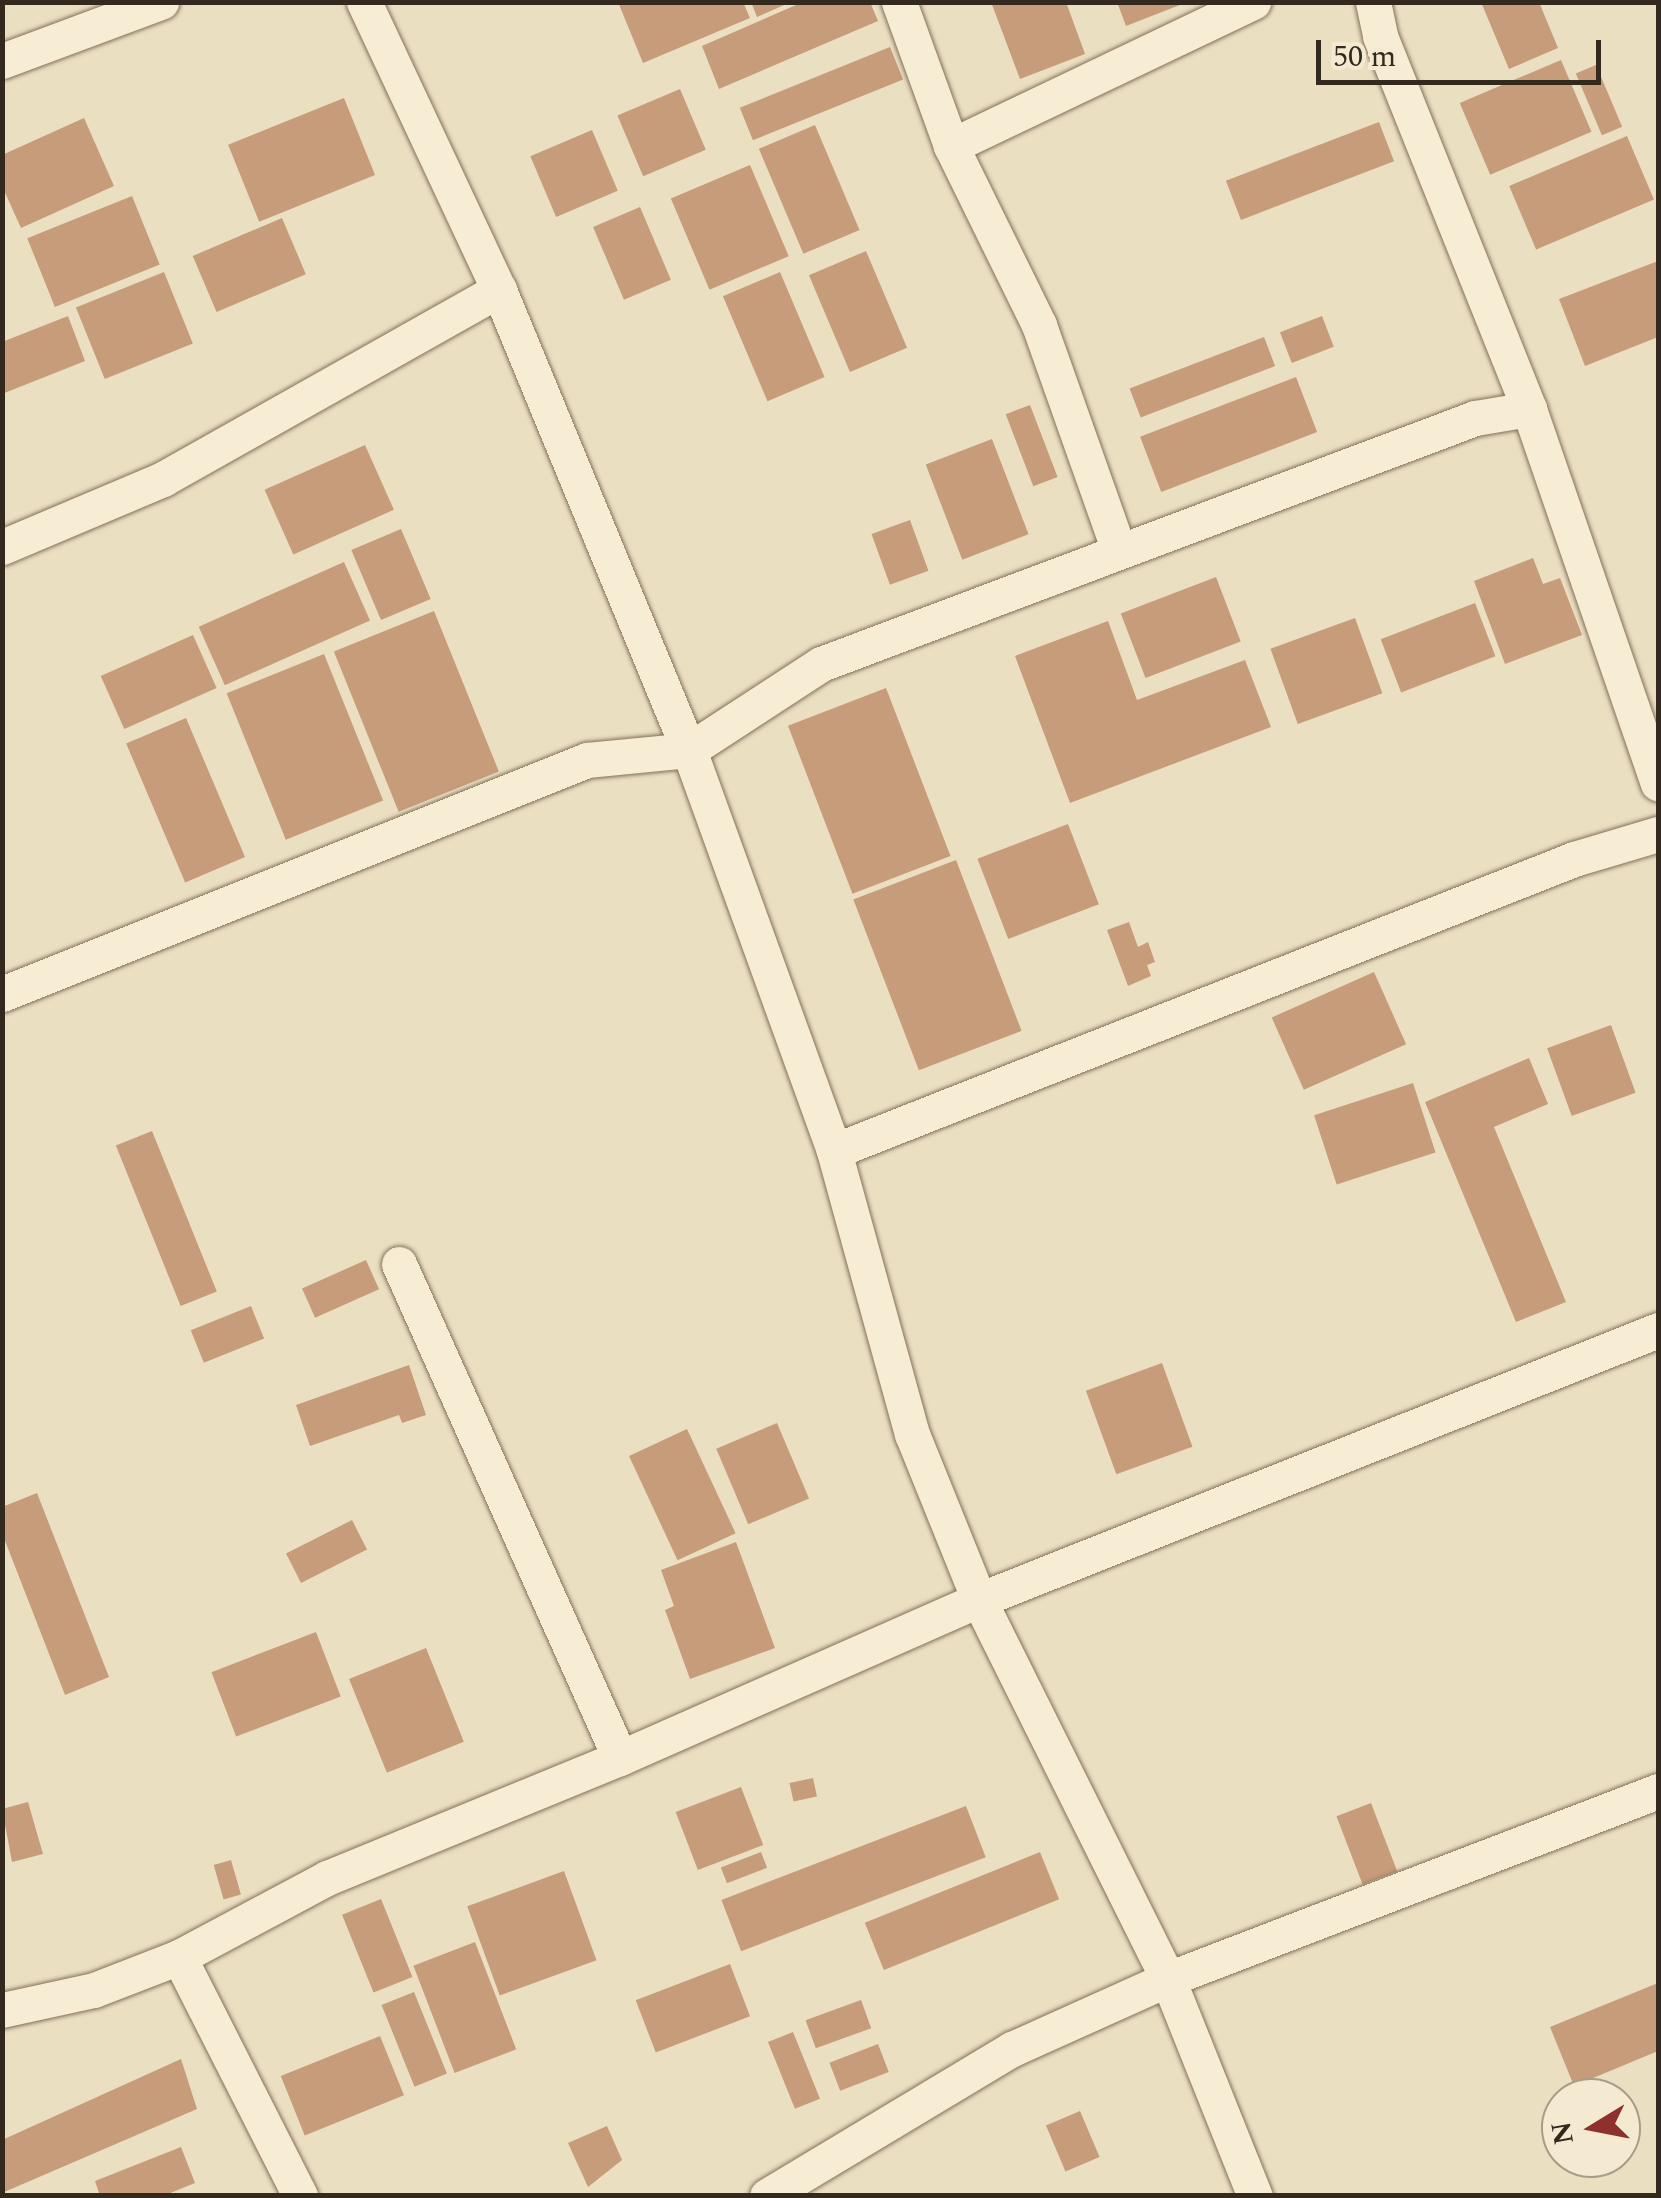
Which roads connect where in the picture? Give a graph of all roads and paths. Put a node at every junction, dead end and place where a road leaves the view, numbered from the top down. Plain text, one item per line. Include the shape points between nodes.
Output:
1 (161, 2) edge
2 (364, 2) edge
3 (899, 2) edge
4 (1253, 2) edge
5 (1374, 2) edge
6 (2, 60) edge
7 (951, 146) junction
8 (499, 290) junction
9 (1529, 409) junction
10 (2, 547) edge
11 (1118, 551) junction
12 (689, 750) junction
13 (1658, 783) edge
14 (1658, 834) edge
15 (2, 994) edge
16 (834, 1152) junction
17 (399, 1264) dead end
18 (1658, 1330) edge
19 (980, 1600) junction
20 (620, 1758) junction
21 (1658, 1790) edge
22 (178, 1957) junction
23 (1168, 1979) junction
24 (2, 2010) edge
25 (300, 2196) edge
26 (768, 2196) edge
27 (1255, 2196) edge

1 - 6 street
2 - 8 street
3 - 7 street
4 - 7 street
5 - 9 street via 1380,36
7 - 11 street via 1039,325
8 - 10 street via 163,478
8 - 12 street
9 - 11 street via 1475,418
9 - 13 street
11 - 12 street via 821,664
12 - 15 street via 587,760
12 - 16 street
14 - 16 street via 1574,859
16 - 19 street via 912,1434
17 - 20 street
18 - 19 street
19 - 20 street
19 - 23 street
20 - 22 street via 327,1878
21 - 23 street
22 - 24 street via 94,1990
22 - 25 street
23 - 26 street via 1012,2048
23 - 27 street

